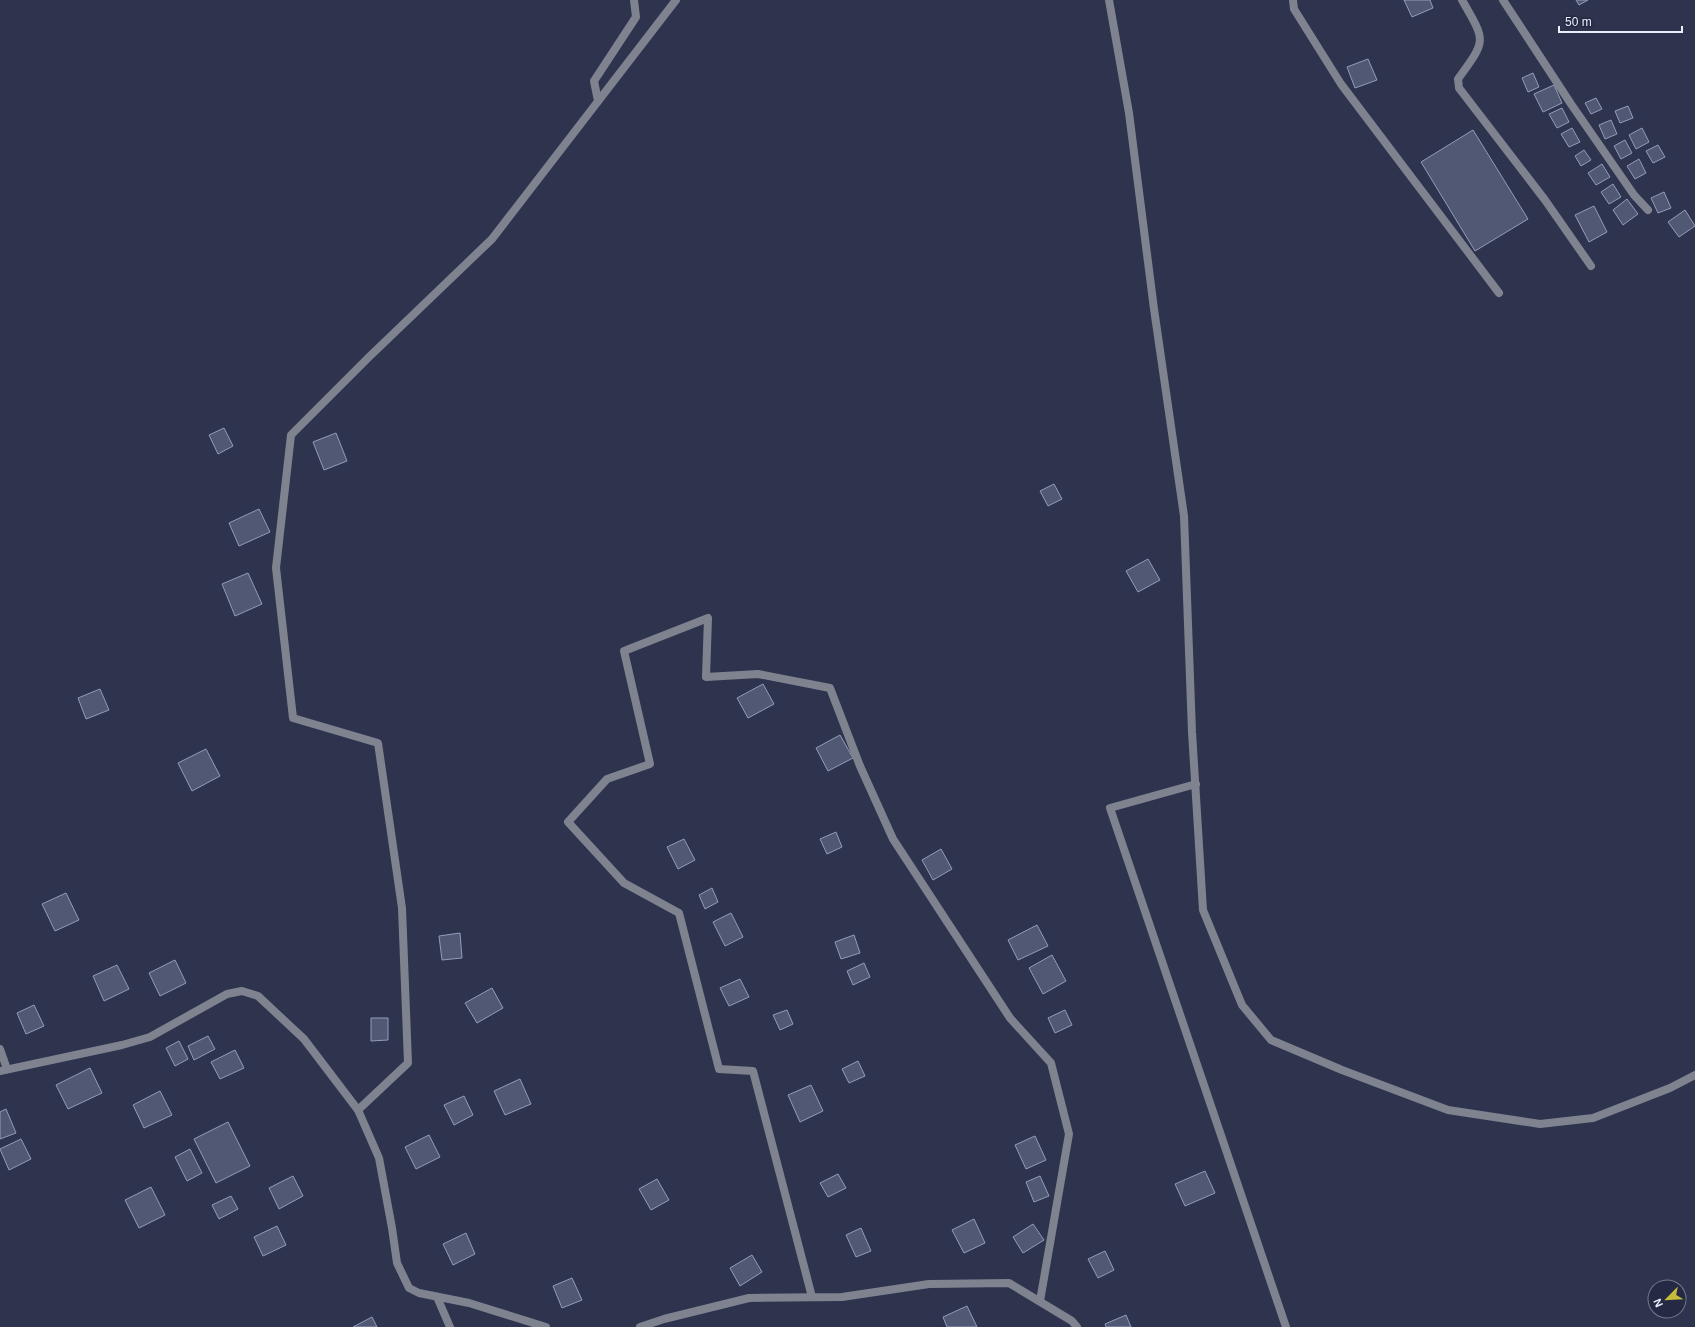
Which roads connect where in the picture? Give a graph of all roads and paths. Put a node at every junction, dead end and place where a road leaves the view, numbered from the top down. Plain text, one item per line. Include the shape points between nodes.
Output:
1 (634, 0) edge
2 (676, 0) edge
3 (1109, 0) edge
4 (1293, 0) edge
5 (1462, 0) edge
6 (1503, 0) edge
7 (598, 101) junction
8 (1648, 210) dead end
9 (1591, 266) dead end
10 (1499, 293) dead end
11 (1196, 784) junction
12 (0, 1048) edge
13 (4, 1070) edge
14 (1695, 1075) edge
15 (358, 1110) junction
16 (437, 1297) junction
17 (812, 1297) junction
18 (1040, 1301) junction
19 (450, 1327) edge
20 (546, 1327) edge
21 (640, 1327) edge
22 (1077, 1327) edge
23 (1286, 1327) edge

1 - 7 street via 636,17 594,81
2 - 7 street
3 - 11 street via 1129,113 1184,516
4 - 10 street via 1294,9 1341,84
5 - 9 street via 1480,34 1481,43 1476,55 1458,79 1459,88 1545,200
6 - 8 street via 1571,104 1634,195
7 - 15 street via 492,239 292,435 276,568 292,718 378,743 402,908 408,1063
11 - 14 street via 1203,910 1242,1004 1271,1040 1448,1110 1540,1124 1593,1118 1670,1088
11 - 23 street via 1110,808
12 - 13 street
13 - 15 street via 150,1037 227,994 242,991 258,996 304,1039
15 - 16 street via 379,1158 397,1263 408,1288
16 - 19 street
16 - 20 street via 469,1303
17 - 18 street via 842,1297 929,1284 1009,1283
17 - 18 street via 753,1071 719,1069 679,913 624,883 568,822 607,779 650,764 624,651 708,618 706,677 758,674 830,688 860,766 893,839 1010,1018 1050,1063 1069,1134
17 - 21 street via 749,1298
18 - 22 street via 1072,1321

